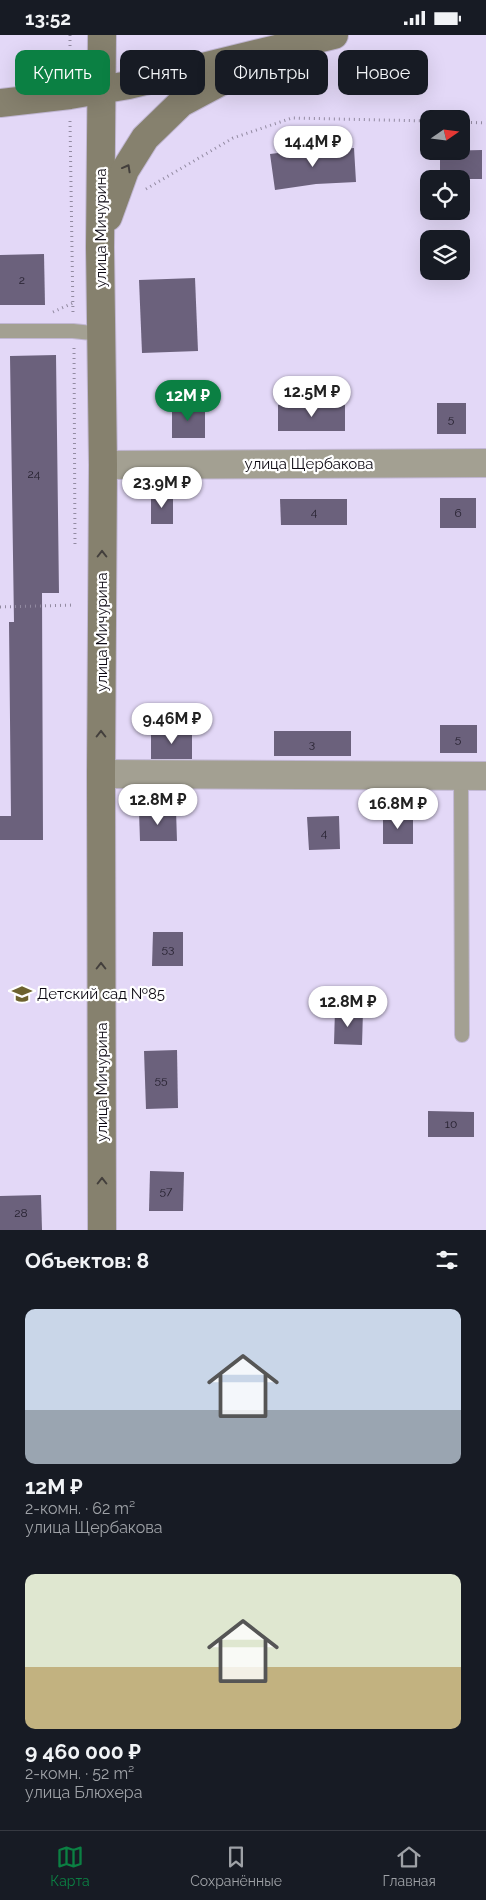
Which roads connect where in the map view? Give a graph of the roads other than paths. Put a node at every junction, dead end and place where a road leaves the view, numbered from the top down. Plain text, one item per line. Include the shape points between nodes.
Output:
1 (102, 35) edge
2 (334, 35) edge
3 (291, 44) junction
4 (102, 50) edge
5 (110, 88) edge
6 (67, 95) edge
7 (102, 95) edge
8 (0, 103) edge
9 (100, 247) junction
10 (0, 331) edge
11 (101, 333) junction
12 (486, 463) edge
13 (103, 465) junction
14 (100, 774) junction
15 (473, 776) edge
16 (462, 1035) dead end
17 (102, 1230) edge

1 - 4 street, улица Мичурина
2 - 3 street
3 - 5 street
9 -> 3 street via 125,170 145,138 181,103
6 - 8 street
7 - 9 street, улица Мичурина
9 - 11 street, улица Мичурина
10 - 11 lane
11 - 13 street, улица Мичурина
12 - 13 street, улица Щербакова
14 -> 13 street, улица Мичурина
14 - 15 street
17 -> 14 street, улица Мичурина
15 - 16 lane

